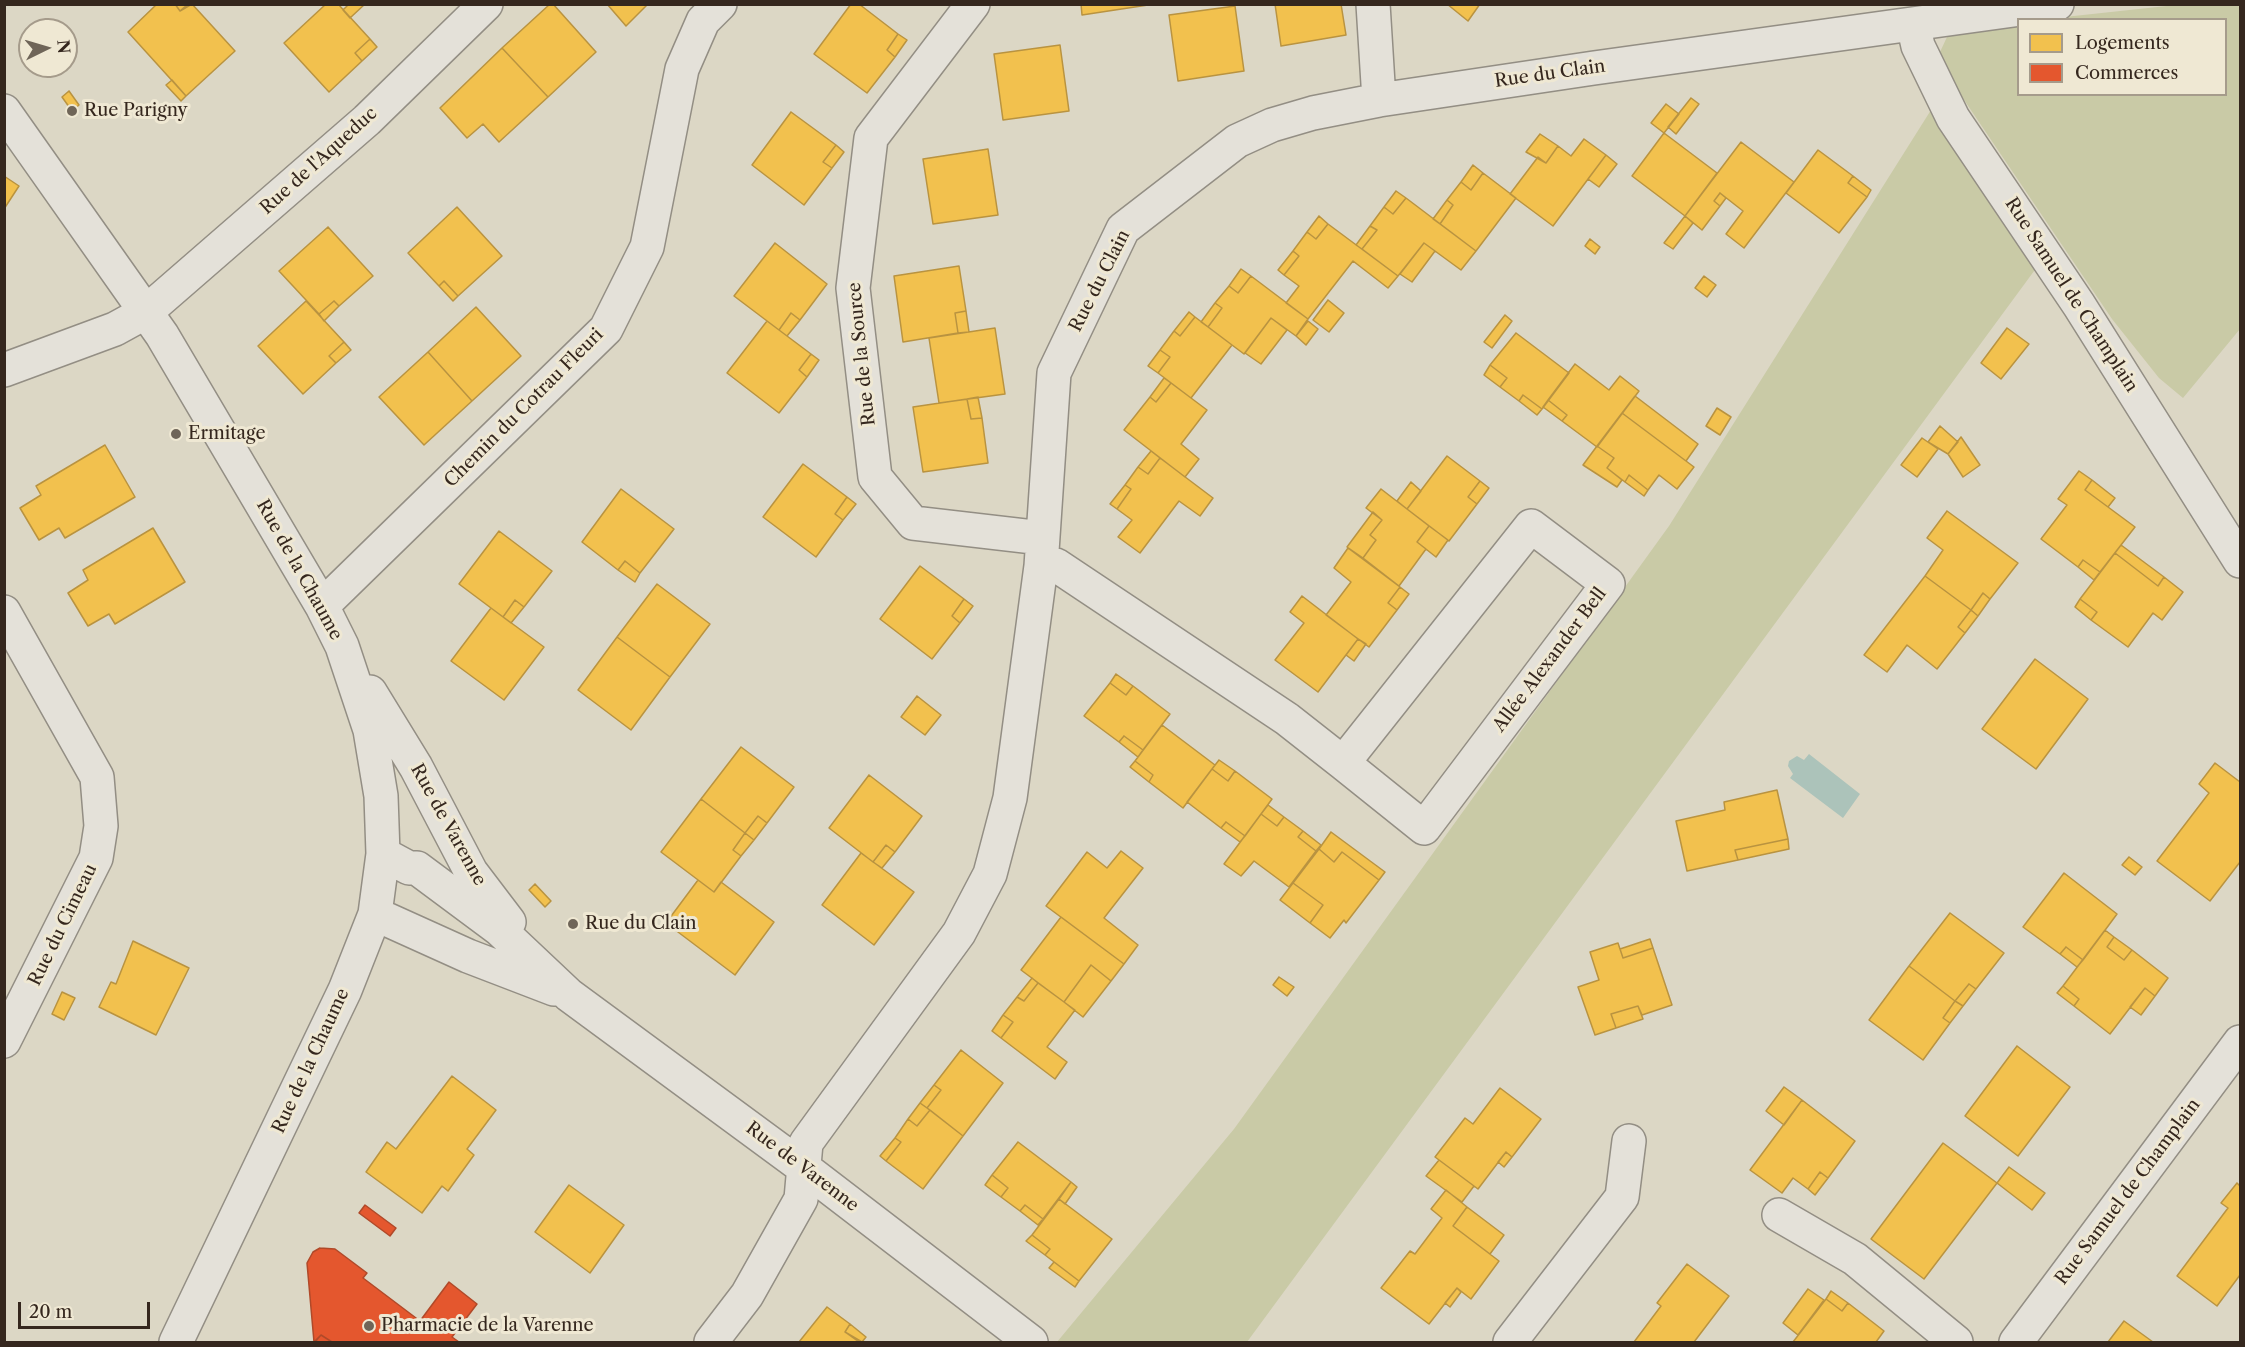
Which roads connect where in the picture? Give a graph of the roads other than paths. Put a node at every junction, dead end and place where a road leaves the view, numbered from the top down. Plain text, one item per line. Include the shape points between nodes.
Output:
1 (486, 4) edge
2 (720, 4) edge
3 (973, 4) edge
4 (1373, 4) edge
5 (2057, 4) edge
6 (1913, 24) junction
7 (1379, 100) junction
8 (4, 111) edge
9 (146, 312) junction
10 (4, 370) edge
11 (1042, 552) junction
12 (2241, 561) edge
13 (322, 606) junction
14 (4, 612) edge
15 (342, 646) junction
16 (1343, 763) junction
17 (383, 854) junction
18 (375, 914) junction
19 (570, 995) junction
20 (4, 1041) edge
21 (2241, 1042) edge
22 (1629, 1141) dead end
23 (804, 1168) junction
24 (1779, 1215) dead end
25 (176, 1342) edge
26 (711, 1342) edge
27 (1031, 1342) edge
28 (1510, 1342) edge
29 (1956, 1342) edge
30 (2016, 1342) edge

1 - 9 street, Rue de l'Aqueduc via 367,120
2 - 13 street, Chemin du Cotrau Fleuri via 703,21 682,69 647,248 606,329
3 - 11 street, Rue de la Source via 871,138 853,288 875,477 913,523
4 - 7 street
5 - 6 street, Rue du Clain
6 - 7 street, Rue du Clain
6 - 12 street, Rue Samuel de Champlain via 1918,46 1953,118 2079,305
7 - 11 street, Rue du Clain via 1303,116 1237,141 1123,229 1054,373
8 - 9 street, Rue de la Chaume
9 - 10 street, Rue de l'Aqueduc via 115,329
9 - 13 street, Rue de la Chaume
11 - 16 street, Allée Alexander Bell via 1287,719
11 - 23 street, Rue du Clain via 1010,798 990,874 959,933 806,1143
13 - 15 street, Rue de la Chaume
14 - 20 street, Rue du Cimeau via 97,777 101,826 96,858
15 - 17 street, Rue de la Chaume via 370,730 381,796
15 - 19 street, Rue de Varenne via 416,767 471,872
16 - 16 street, Allée Alexander Bell via 1425,828 1608,584 1531,526
17 - 18 street, Rue de la Chaume
17 - 19 street, Rue de Varenne via 409,868 417,868 499,928
18 - 19 street, Rue de Varenne via 468,956
18 - 25 street, Rue de la Chaume via 345,990
19 - 23 street, Rue de Varenne
21 - 30 street, Rue Samuel de Champlain
22 - 28 street via 1622,1197
23 - 26 street, Rue du Clain via 801,1199 747,1295
23 - 27 street, Rue de Varenne
24 - 29 street via 1855,1259

